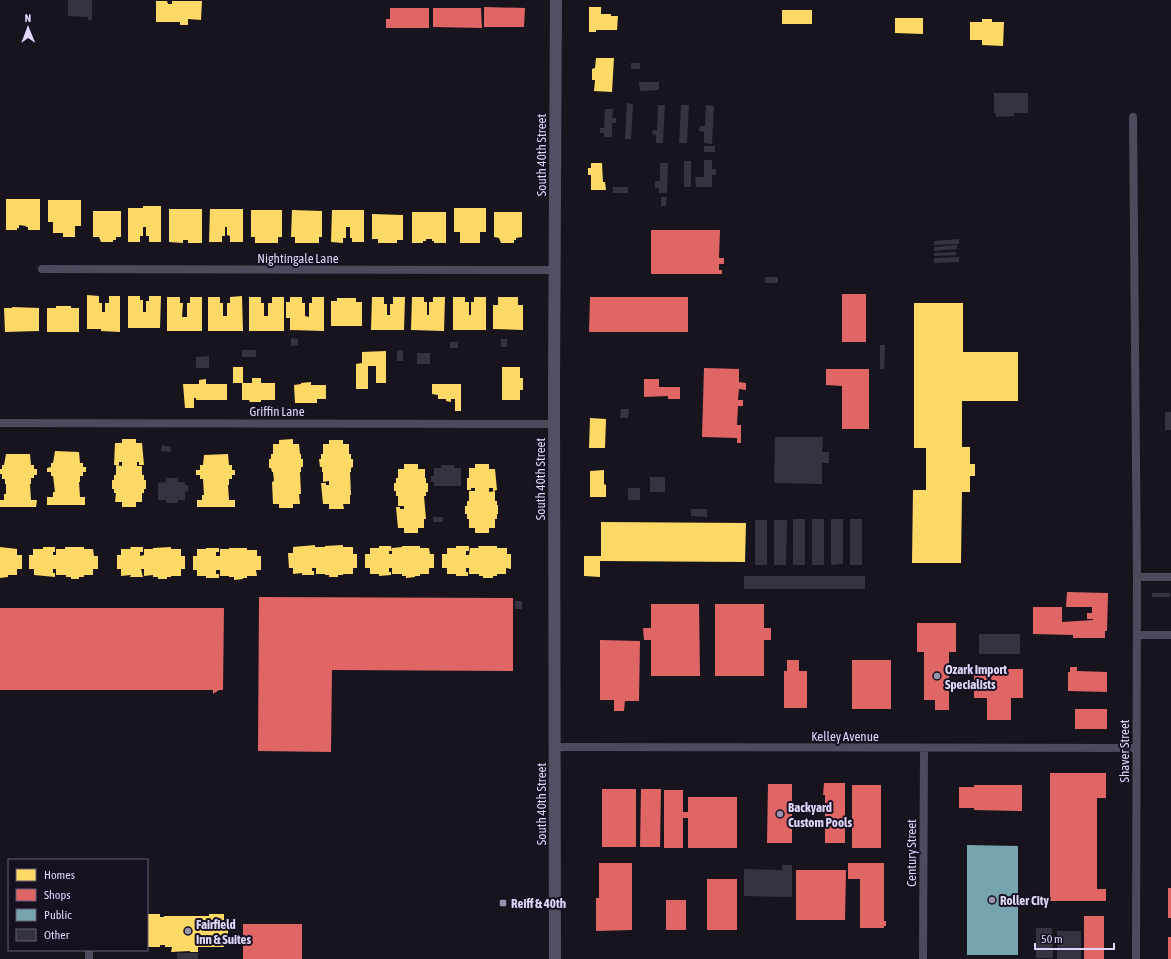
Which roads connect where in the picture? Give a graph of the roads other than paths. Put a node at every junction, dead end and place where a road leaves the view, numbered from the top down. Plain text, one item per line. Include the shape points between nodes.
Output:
1 (556, 0) edge
2 (1133, 117) dead end
3 (42, 269) dead end
4 (555, 270) junction
5 (0, 423) edge
6 (554, 424) junction
7 (1137, 577) junction
8 (1171, 577) edge
9 (1137, 635) junction
10 (1171, 635) edge
11 (554, 747) junction
12 (924, 748) junction
13 (1136, 748) junction
14 (555, 959) edge
15 (923, 959) edge
16 (1136, 959) edge

1 - 4 street, South 40th Street
2 - 7 street, Shaver Street
3 - 4 street, Nightingale Lane
4 - 6 street, South 40th Street
5 - 6 street, Griffin Lane
6 - 11 street, South 40th Street
7 - 8 street
7 - 9 street, Shaver Street
9 - 10 street
9 - 13 street, Shaver Street
11 - 12 street, Kelley Avenue
11 - 14 street, South 40th Street
12 - 13 street, Kelley Avenue
12 - 15 street, Century Street
13 - 16 street, Shaver Street

